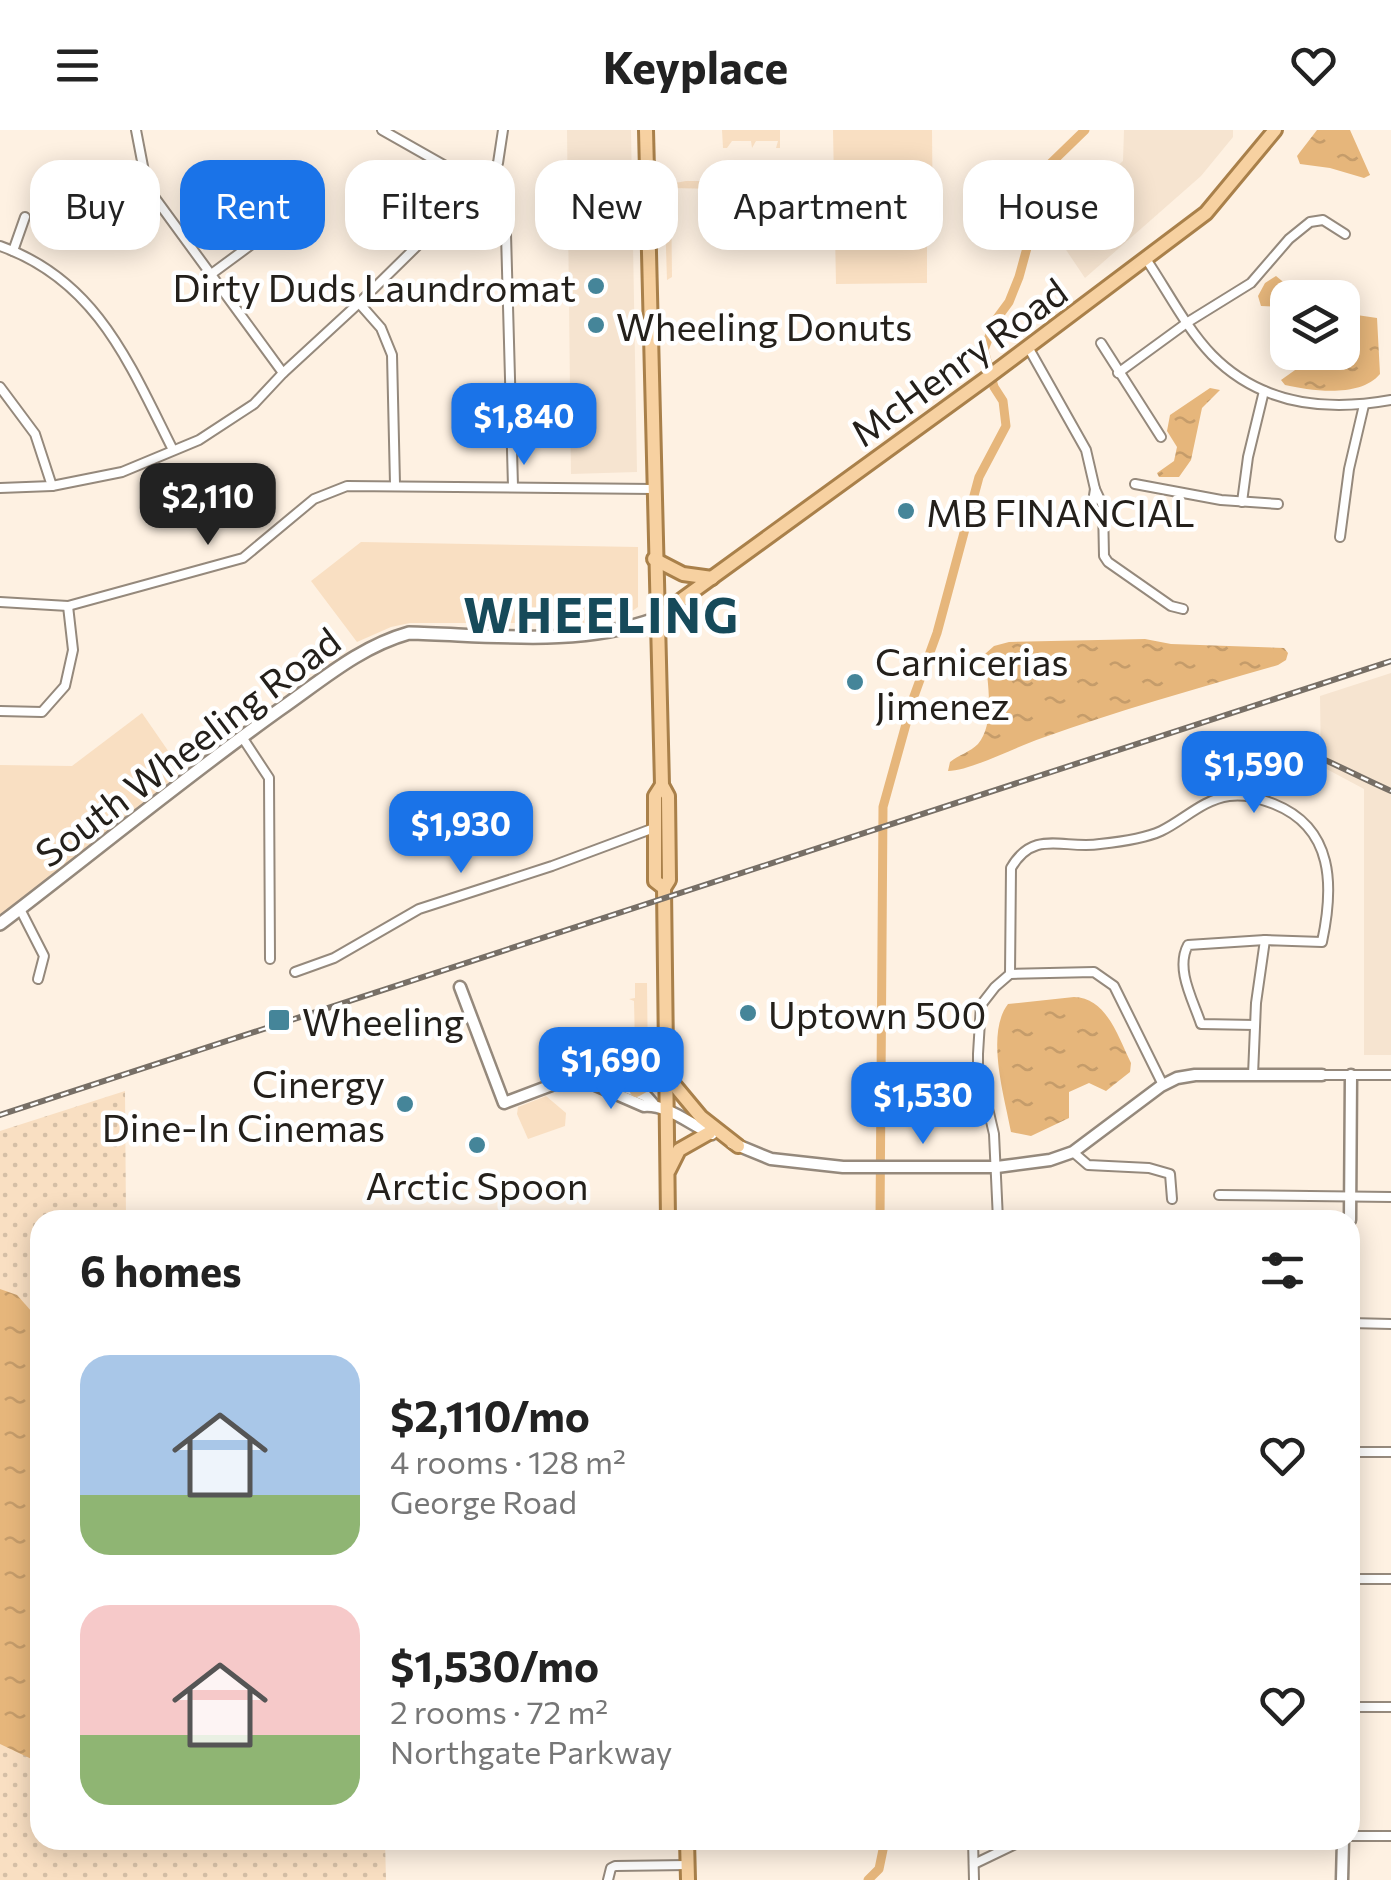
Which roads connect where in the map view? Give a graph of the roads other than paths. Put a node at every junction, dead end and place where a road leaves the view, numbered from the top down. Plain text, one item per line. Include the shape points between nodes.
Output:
1 (136, 130) edge
2 (382, 130) edge
3 (502, 130) edge
4 (646, 130) edge
5 (1275, 130) edge
6 (435, 160) edge
7 (498, 160) edge
8 (25, 216) dead end
9 (1345, 234) dead end
10 (0, 246) edge
11 (244, 250) edge
12 (413, 250) edge
13 (506, 250) edge
14 (14, 251) junction
15 (1146, 259) junction
16 (210, 275) junction
17 (359, 304) junction
18 (1188, 322) junction
19 (1101, 343) dead end
20 (1028, 347) junction
21 (282, 373) junction
22 (1118, 373) junction
23 (0, 386) edge
24 (1264, 391) junction
25 (1391, 400) edge
26 (1364, 405) junction
27 (1161, 438) dead end
28 (173, 450) junction
29 (395, 484) junction
30 (1135, 484) dead end
31 (52, 486) junction
32 (513, 486) junction
33 (0, 488) edge
34 (653, 489) junction
35 (1095, 489) junction
36 (1242, 502) junction
37 (1278, 504) dead end
38 (1092, 508) dead end
39 (1340, 537) dead end
40 (654, 559) junction
41 (712, 578) junction
42 (0, 602) edge
43 (68, 606) junction
44 (1182, 610) dead end
45 (655, 619) junction
46 (0, 710) edge
47 (242, 736) junction
48 (662, 785) junction
49 (654, 828) junction
50 (664, 888) junction
51 (20, 909) junction
52 (0, 924) edge
53 (1265, 940) junction
54 (270, 959) dead end
55 (295, 972) dead end
56 (1010, 974) junction
57 (38, 980) dead end
58 (460, 988) dead end
59 (1255, 1026) junction
60 (666, 1068) junction
61 (1253, 1075) junction
62 (1322, 1075) joint
63 (1351, 1075) junction
64 (1391, 1075) edge
65 (588, 1077) junction
66 (1162, 1085) junction
67 (636, 1091) junction
68 (652, 1104) junction
69 (666, 1110) junction
70 (709, 1133) junction
71 (738, 1146) junction
72 (1073, 1152) junction
73 (998, 1167) junction
74 (668, 1172) junction
75 (1219, 1195) dead end
76 (1350, 1196) junction
77 (1391, 1197) edge
78 (1172, 1199) dead end
79 (667, 1210) edge
80 (998, 1210) edge
81 (1350, 1210) edge
82 (1360, 1323) edge
83 (1391, 1324) edge
84 (1360, 1452) edge
85 (1391, 1452) edge
86 (1360, 1578) edge
87 (1391, 1579) edge
88 (1360, 1706) edge
89 (1391, 1707) edge
90 (1360, 1836) edge
91 (1391, 1836) edge
92 (973, 1850) edge
93 (1003, 1850) edge
94 (1343, 1850) edge
95 (974, 1864) junction
96 (688, 1873) edge
97 (608, 1880) edge
98 (974, 1880) edge
99 (1342, 1880) edge

1 - 16 street via 147,187
2 - 6 street
3 - 7 street
4 - 34 main road
5 - 15 main road, McHenry Road via 1206,213
8 - 14 street
9 - 18 street via 1322,220 1310,222 1251,283
10 - 14 street
11 - 16 street
12 - 17 street
13 - 32 street
14 - 28 street via 60,275 106,326
15 - 18 street
15 - 20 main road, McHenry Road
16 - 21 street
17 - 21 street
17 - 29 street via 381,328 392,355
18 - 22 street
18 - 24 street via 1234,375
19 - 22 street
20 - 35 street via 1086,450
20 - 41 main road, McHenry Road
21 - 28 street via 254,404
22 - 27 street
23 - 31 street via 35,434
24 - 26 street via 1333,408
24 - 36 street
25 - 26 street
26 - 39 street
28 - 31 street via 122,472
29 - 32 street
29 - 43 street via 348,486 314,499 243,558
30 - 36 street
31 - 33 street
32 - 34 street
34 - 40 main road
35 - 38 street
35 - 44 street via 1108,562
36 - 37 street
40 - 41 main road
40 - 45 main road
41 - 45 main road, McHenry Road
42 - 43 street
43 - 46 street via 72,650 64,686 42,712
45 - 47 main road, South Wheeling Road via 572,637 410,633 384,640
45 - 48 main road
47 - 51 main road, South Wheeling Road
47 - 54 street via 270,778
48 - 49 main road
48 - 50 main road via 668,796
49 - 50 main road via 655,881
49 - 55 street via 419,909 334,958
50 - 60 main road
51 - 52 main road, South Wheeling Road
51 - 57 street via 44,956
53 - 56 street via 1322,942 1328,875 1322,851 1312,830 1290,810 1252,795 1226,796 1160,831 1097,845 1042,842 1018,854 1011,868
53 - 59 street
53 - 59 street via 1188,945 1183,954 1201,1024
56 - 66 street via 1094,972 1114,986
56 - 73 street via 981,1005 978,1086
58 - 65 street via 504,1104
59 - 61 street
60 - 67 main road
60 - 69 main road
60 - 71 main road via 701,1117
61 - 62 street
61 - 66 street via 1195,1075
62 - 63 street
63 - 64 street
63 - 76 street
65 - 67 street via 604,1076
65 - 68 street
66 - 72 street
67 - 68 street
68 - 69 street
69 - 70 street
69 - 74 main road
70 - 71 street
70 - 74 main road via 680,1150
71 - 73 street via 771,1159
72 - 73 street
72 - 78 street via 1088,1165 1170,1174
73 - 80 street
74 - 79 main road
75 - 76 street
76 - 77 street
76 - 81 street
82 - 83 street
84 - 85 street
86 - 87 street
88 - 89 street
90 - 91 street
92 - 95 street
93 - 95 street
94 - 99 street
95 - 98 street
96 - 97 street via 616,1866

